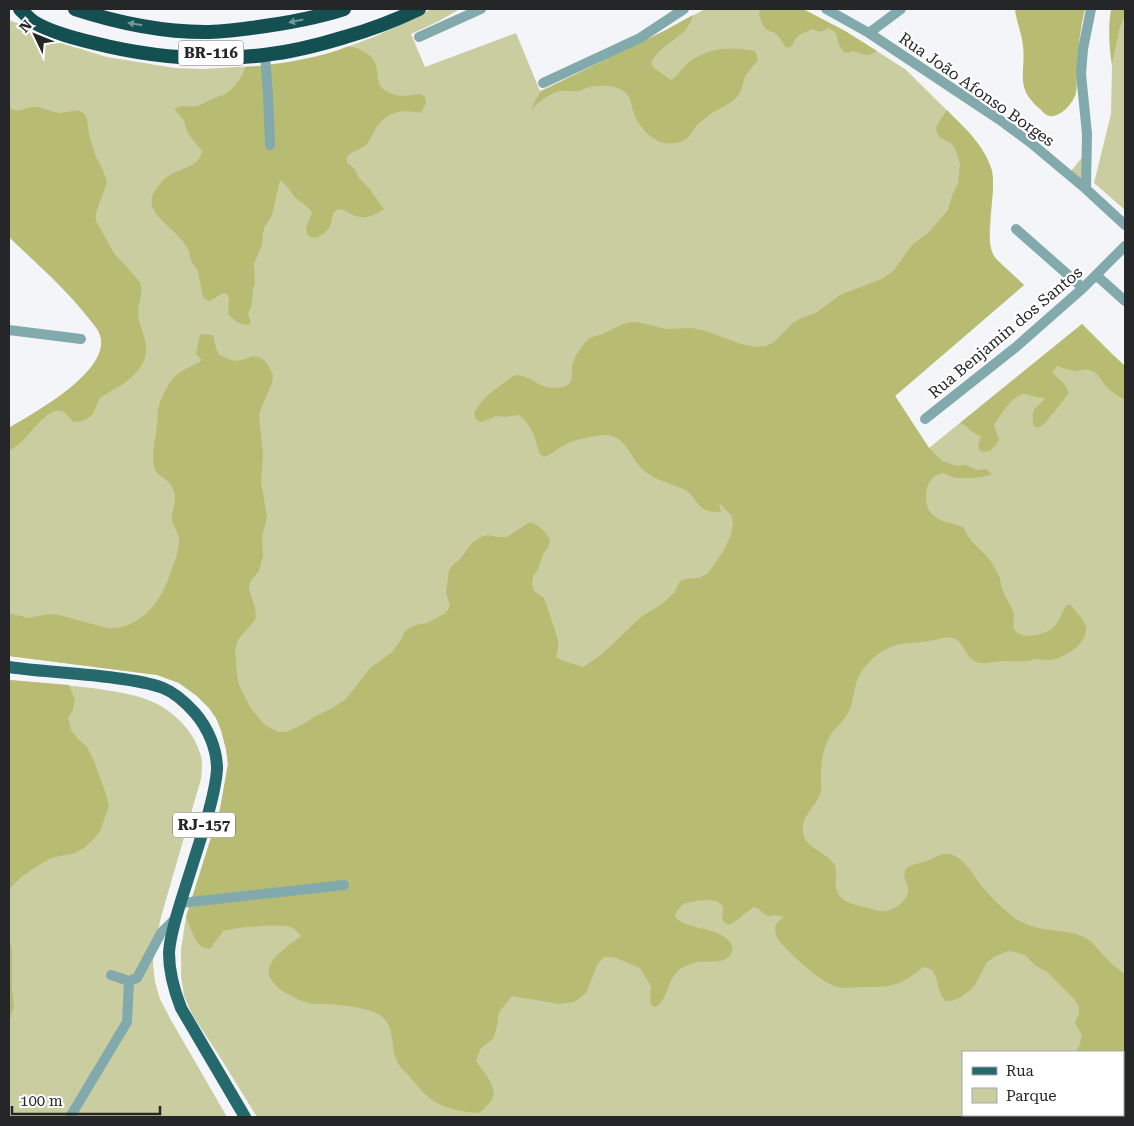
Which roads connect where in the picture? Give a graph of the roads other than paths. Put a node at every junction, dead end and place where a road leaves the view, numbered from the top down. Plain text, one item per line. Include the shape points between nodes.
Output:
1 (20, 9) edge
2 (75, 9) edge
3 (344, 9) edge
4 (402, 9) edge
5 (419, 9) edge
6 (481, 9) edge
7 (684, 9) edge
8 (826, 9) edge
9 (902, 9) edge
10 (1091, 9) edge
11 (869, 33) junction
12 (419, 37) dead end
13 (264, 55) junction
14 (543, 83) dead end
15 (270, 145) dead end
16 (1086, 189) junction
17 (1125, 225) edge
18 (1016, 229) dead end
19 (1125, 246) edge
20 (1096, 275) junction
21 (1082, 288) junction
22 (1125, 301) edge
23 (9, 330) edge
24 (81, 339) dead end
25 (925, 419) dead end
26 (9, 668) edge
27 (344, 885) dead end
28 (181, 903) junction
29 (176, 918) junction
30 (111, 975) dead end
31 (129, 981) junction
32 (70, 1117) edge
33 (245, 1117) edge

1 - 4 highway, BR-116 via 74,30 134,46 230,53 264,51 328,37
1 - 13 highway via 37,24 60,33 133,52 176,57
3 -> 2 highway, BR-116 via 289,22 206,32 117,21
5 - 13 highway via 357,34
6 - 12 street
7 - 14 street via 640,38
8 - 11 street, Rua João Afonso Borges
9 - 11 street
10 - 16 street via 1081,74 1087,134
11 - 16 street, Rua João Afonso Borges via 1000,120
13 - 15 street
16 - 17 street, Rua João Afonso Borges
18 - 21 street
19 - 20 street, Rua Benjamin dos Santos
20 - 21 street, Rua Benjamin dos Santos
20 - 22 street
21 - 25 street, Rua Benjamin dos Santos via 1016,348
23 - 24 street
26 - 28 main road, RJ-157 via 152,684 178,696 199,717 211,739 217,769 210,806
27 - 28 street
28 - 29 main road, RJ-157
29 - 31 street via 161,933 138,978
29 - 33 main road, RJ-157 via 169,953 176,994
30 - 31 street
31 - 32 street via 127,1022

